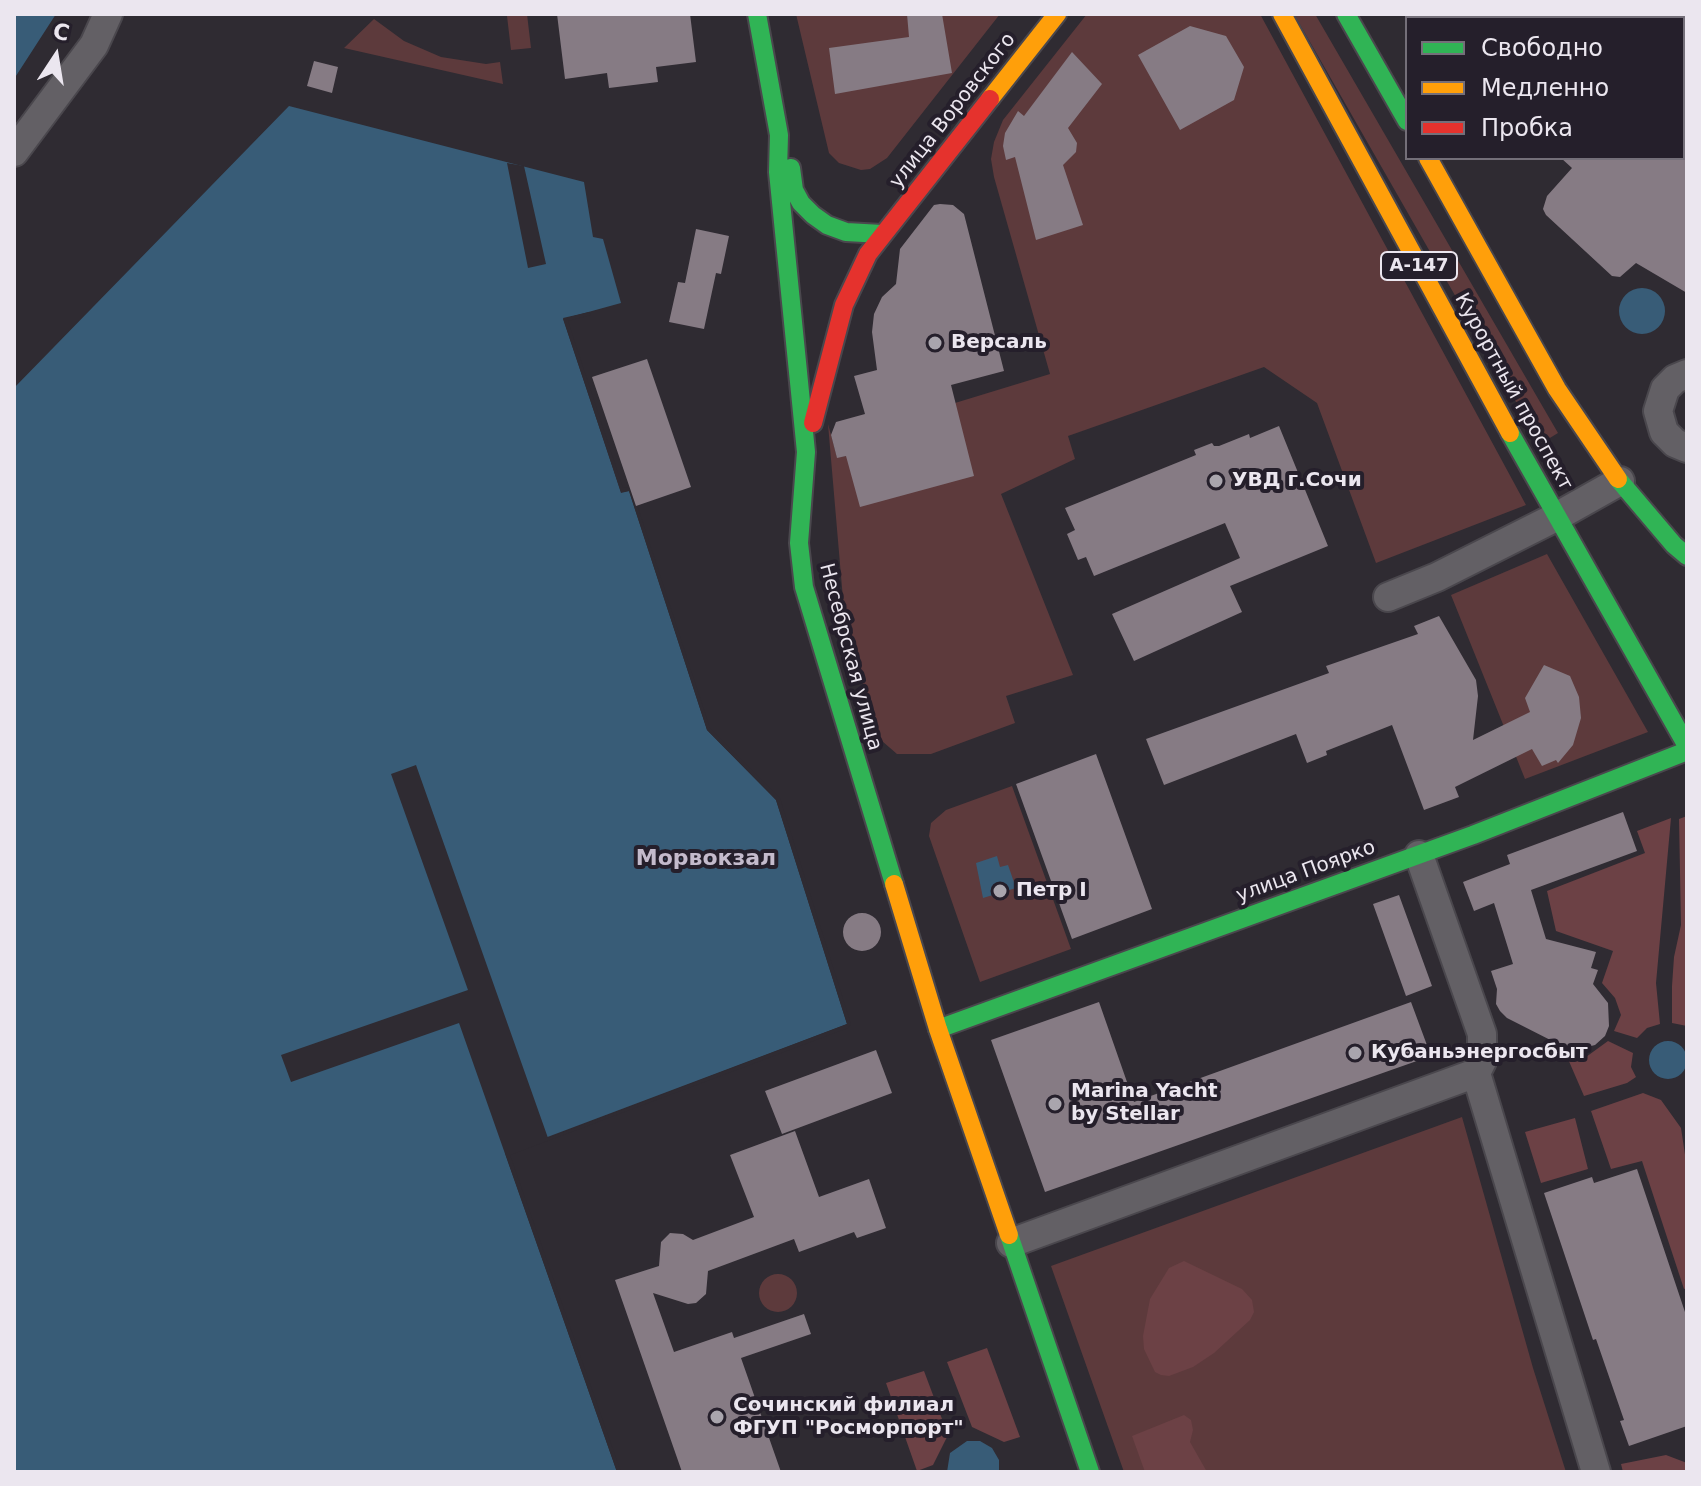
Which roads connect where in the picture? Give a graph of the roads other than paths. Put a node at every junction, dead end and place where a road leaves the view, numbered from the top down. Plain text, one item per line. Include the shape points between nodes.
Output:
1 (108, 14) edge
2 (757, 14) edge
3 (1057, 14) edge
4 (1282, 14) edge
5 (1346, 14) edge
6 (1405, 117) edge
7 (779, 135) junction
8 (14, 152) edge
9 (1429, 160) edge
10 (882, 234) junction
11 (1687, 374) edge
12 (1687, 448) edge
13 (806, 452) junction
14 (1620, 481) junction
15 (1556, 517) junction
16 (1687, 556) edge
17 (1388, 597) dead end
18 (1687, 748) edge
19 (1419, 855) junction
20 (938, 1029) junction
21 (1476, 1073) junction
22 (1011, 1243) junction
23 (1090, 1472) edge
24 (1596, 1472) edge

1 - 8 street via 94,45
2 - 7 main road, Несебрская улица
3 - 10 main road, улица Воровского
4 - 15 main road, Курортный проспект / А-147
5 - 6 main road
7 - 10 main road via 794,190 813,215 846,232
7 - 13 main road, Несебрская улица via 778,172
9 - 14 main road, Курортный проспект / А-147 via 1557,389
10 - 13 main road, улица Воровского via 844,305
11 - 12 street via 1665,389 1658,411 1664,432
13 - 20 main road, Несебрская улица via 799,543 804,587
14 - 15 street
14 - 16 main road, Курортный проспект / А-147
15 - 17 street
15 - 18 main road, Курортный проспект / А-147
18 - 19 main road, улица Поярко
19 - 20 main road, улица Поярко
19 - 21 street via 1482,1034 1482,1061
20 - 22 main road, Несебрская улица
21 - 22 street
21 - 24 street
22 - 23 main road, Несебрская улица

